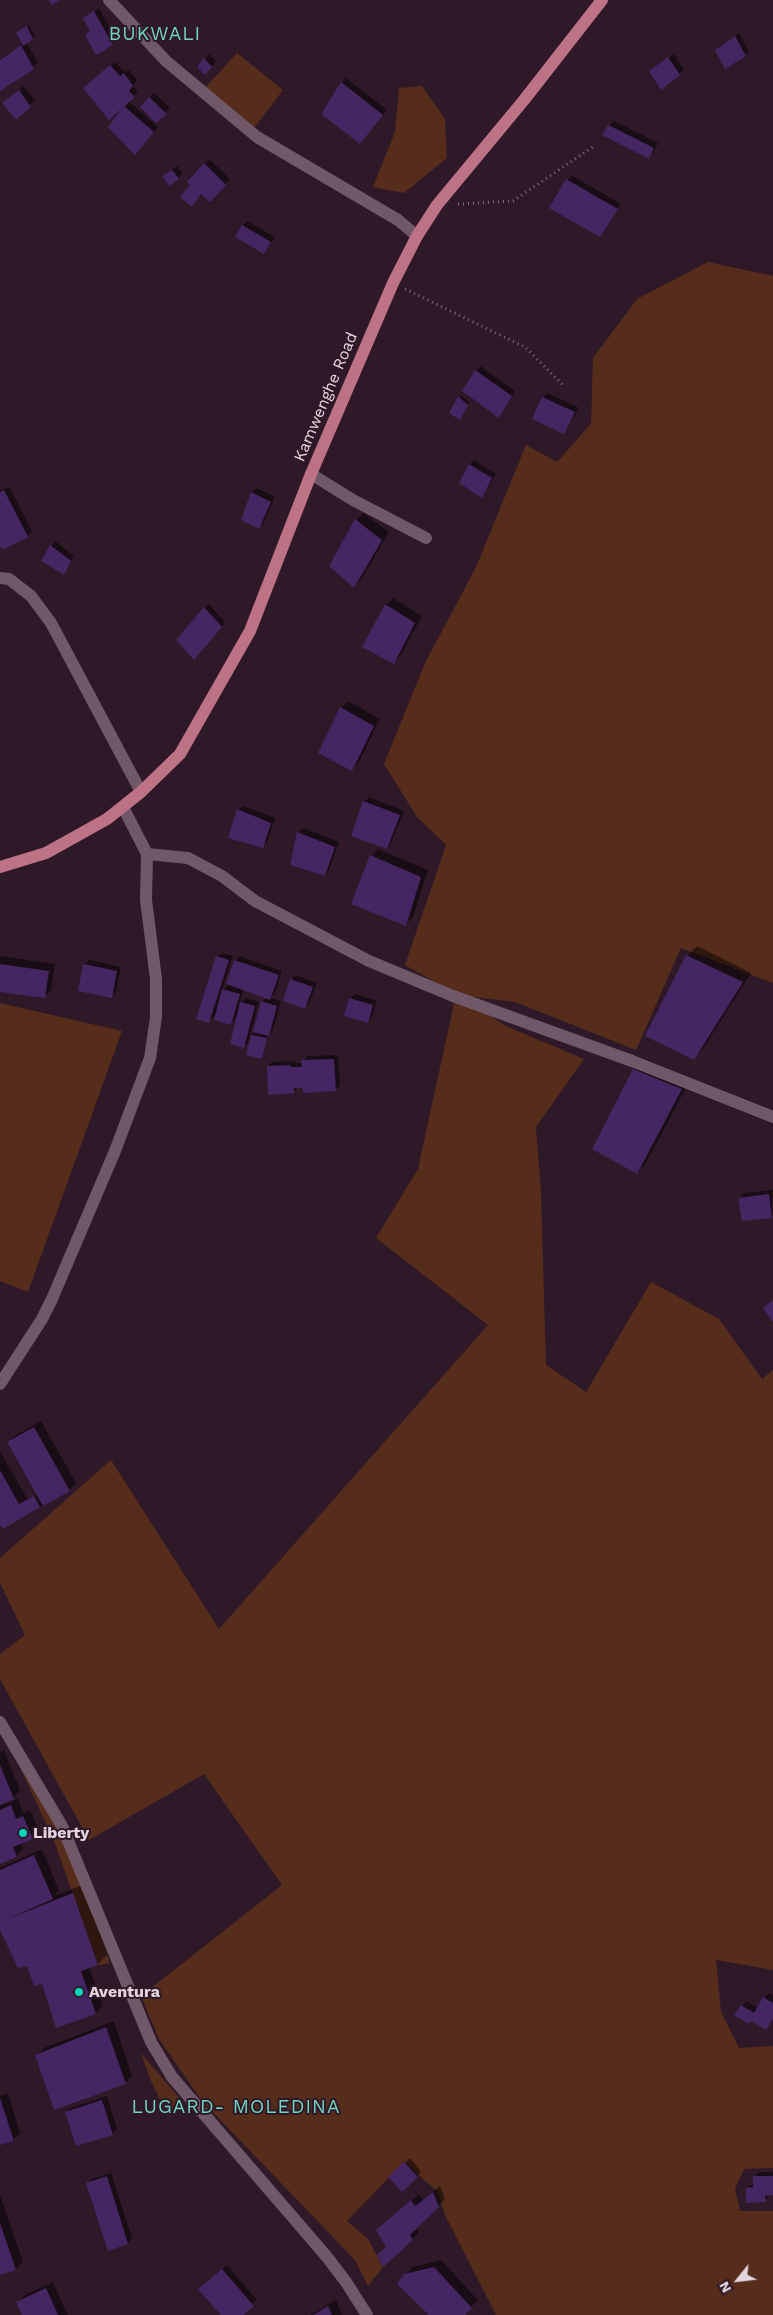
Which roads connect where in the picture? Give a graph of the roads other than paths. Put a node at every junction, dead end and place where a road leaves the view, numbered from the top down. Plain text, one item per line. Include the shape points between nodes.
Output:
1 (108, 0) edge
2 (602, 0) edge
3 (417, 236) junction
4 (311, 474) junction
5 (426, 538) dead end
6 (0, 578) edge
7 (141, 792) junction
8 (124, 807) junction
9 (147, 854) junction
10 (0, 867) edge
11 (773, 1117) edge
12 (0, 1384) edge
13 (0, 1722) edge
14 (366, 2315) edge

1 - 3 street via 166,61 258,137 398,220
2 - 3 main road, Kamwenghe Road via 438,205
3 - 4 main road, Kamwenghe Road via 393,283
4 - 5 street
4 - 7 main road, Kamwenghe Road via 250,631 180,754
6 - 7 street via 9,579 31,596 51,624
7 - 8 main road, Kamwenghe Road
8 - 9 street
8 - 10 main road, Kamwenghe Road via 46,853
9 - 11 street via 188,858 222,876 255,901 369,961 452,996 632,1061
9 - 12 street via 146,900 156,979 156,1017 150,1058 56,1290 42,1319
13 - 14 street via 62,1826 151,2042 172,2077 326,2257

